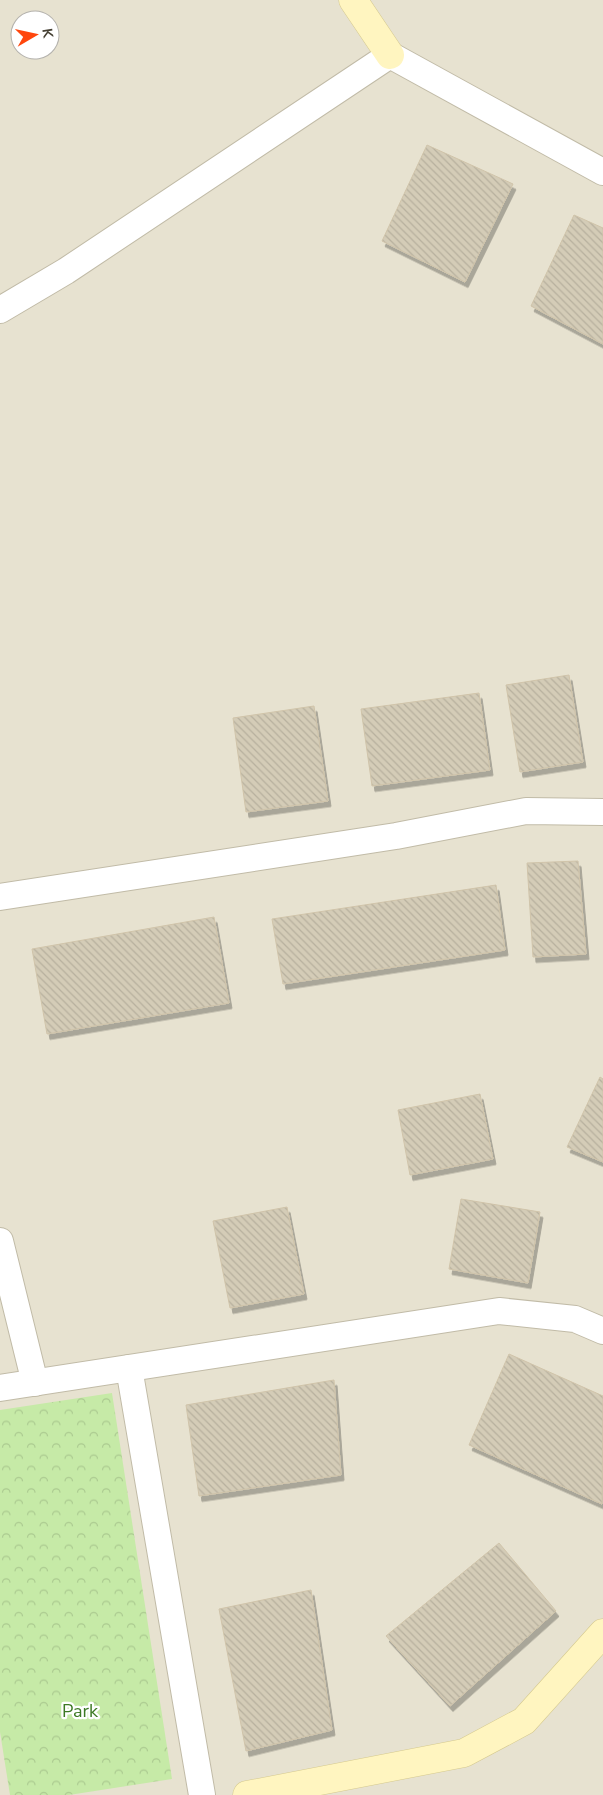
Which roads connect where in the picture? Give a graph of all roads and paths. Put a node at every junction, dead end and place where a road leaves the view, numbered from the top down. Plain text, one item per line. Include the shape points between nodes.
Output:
1 (352, 0) edge
2 (390, 55) junction
3 (603, 172) edge
4 (0, 310) edge
5 (603, 812) edge
6 (0, 897) edge
7 (0, 1242) edge
8 (603, 1331) edge
9 (129, 1368) junction
10 (35, 1383) junction
11 (0, 1388) edge
12 (603, 1632) edge
13 (202, 1795) edge
14 (247, 1795) edge

1 - 2 street
2 - 3 street
2 - 4 street via 66,271
5 - 6 street via 526,811 396,836
7 - 10 street
8 - 9 street via 575,1319 499,1311
9 - 10 street
9 - 13 street
10 - 11 street
12 - 14 street via 524,1721 464,1753

